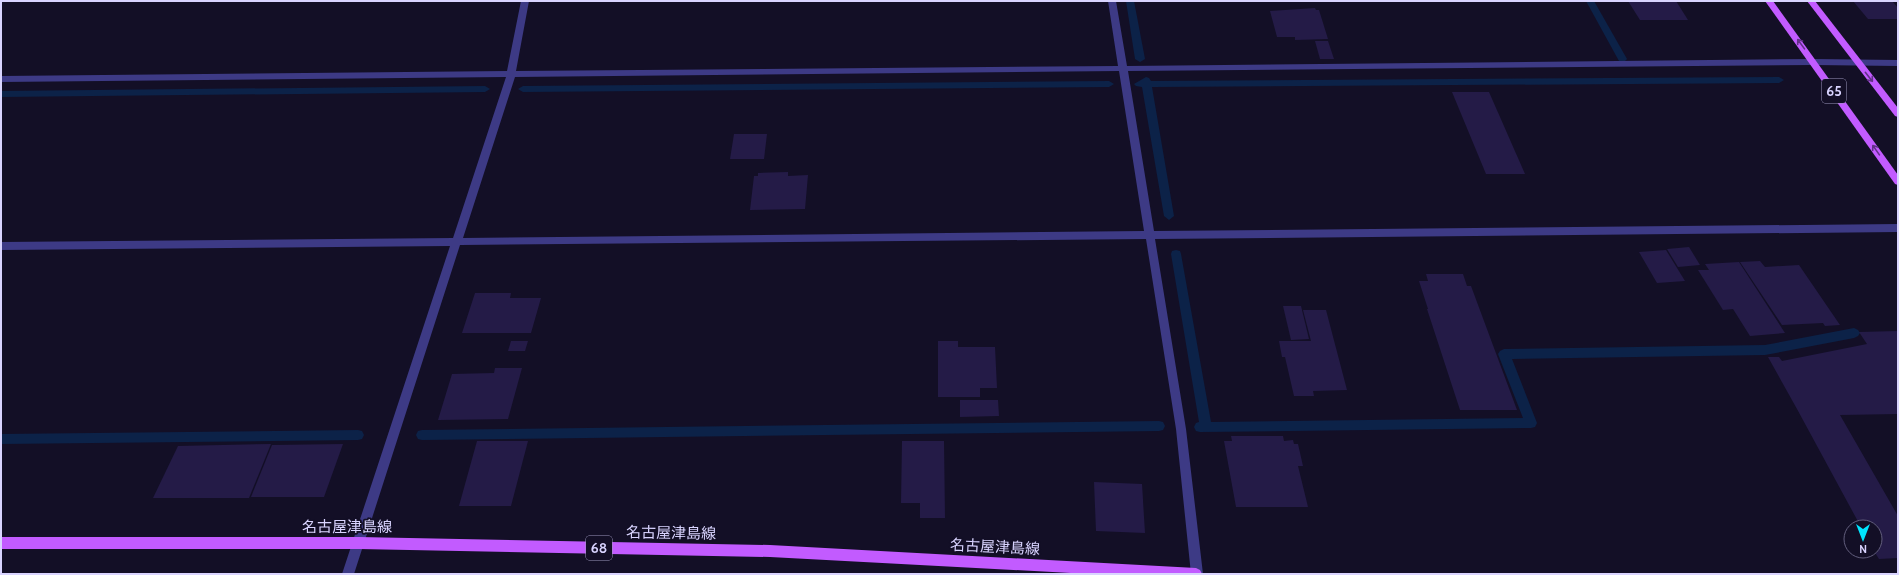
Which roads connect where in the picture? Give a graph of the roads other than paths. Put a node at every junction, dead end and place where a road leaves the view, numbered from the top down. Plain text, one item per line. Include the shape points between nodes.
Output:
1 (525, 1) edge
2 (1112, 1) edge
3 (1769, 1) edge
4 (1811, 1) edge
5 (1814, 62) junction
6 (1859, 63) junction
7 (1898, 63) edge
8 (1122, 69) junction
9 (511, 74) junction
10 (1, 79) edge
11 (1898, 114) edge
12 (1898, 182) edge
13 (1898, 228) edge
14 (1150, 236) junction
15 (456, 242) junction
16 (1, 246) edge
17 (1, 543) edge
18 (359, 543) junction
19 (1074, 570) edge
20 (348, 574) edge
21 (1196, 574) edge

1 - 9 street
2 - 8 street
5 -> 3 main road, 65
4 - 6 main road, 65
5 - 6 street
5 - 8 street
12 -> 5 main road, 65
6 - 7 street
6 -> 11 main road, 65
8 - 9 street
8 - 14 street
9 - 10 street
9 - 15 street
13 - 14 street
14 - 15 street
14 - 21 street via 1181,429
15 - 16 street
15 - 18 street
17 - 18 main road, 名古屋津島線 / 68
18 - 19 main road, 名古屋津島線 / 68 via 770,551
18 - 20 street
19 - 21 main road, 名古屋津島線 / 68

